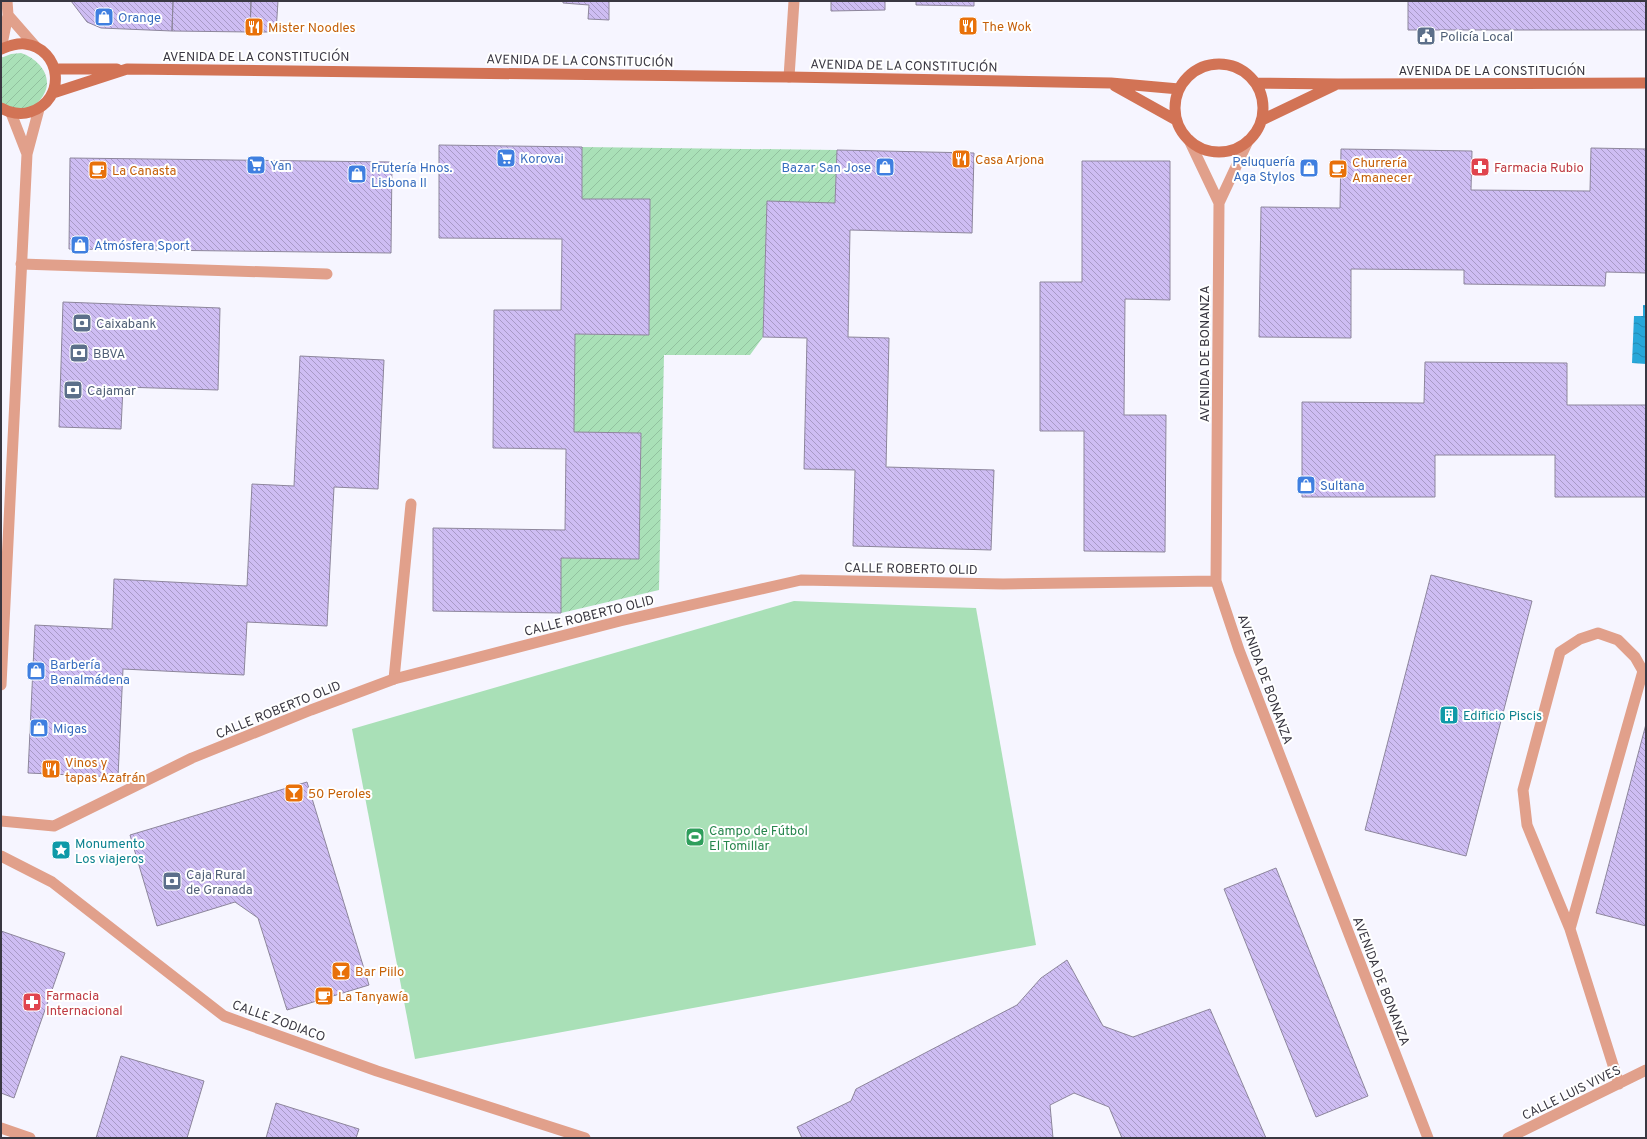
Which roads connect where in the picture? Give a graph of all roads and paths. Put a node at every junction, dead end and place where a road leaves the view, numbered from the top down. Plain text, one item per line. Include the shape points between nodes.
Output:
1 (7, 1) edge
2 (794, 1) edge
3 (8, 15) junction
4 (36, 47) junction
5 (1, 49) edge
6 (54, 69) junction
7 (127, 69) junction
8 (789, 77) junction
9 (1111, 83) junction
10 (1256, 83) junction
11 (1646, 83) edge
12 (1338, 84) junction
13 (1179, 89) junction
14 (53, 93) junction
15 (39, 109) junction
16 (6, 110) edge
17 (1176, 120) junction
18 (1262, 120) junction
19 (1189, 140) junction
20 (1248, 141) junction
21 (27, 154) junction
22 (1219, 203) junction
23 (21, 264) junction
24 (327, 274) dead end
25 (411, 504) dead end
26 (1216, 581) junction
27 (2, 608) edge
28 (394, 679) junction
29 (1, 685) edge
30 (1, 821) edge
31 (1, 856) edge
32 (1570, 929) junction
33 (1646, 1070) edge
34 (1619, 1084) junction
35 (1, 1128) edge
36 (30, 1138) edge
37 (585, 1138) edge
38 (1428, 1138) edge
39 (1508, 1138) edge

1 - 3 street
2 - 8 street
3 - 4 street
3 - 5 street
4 - 5 main road via 25,44
4 - 6 main road via 49,58
6 - 7 main road
6 - 14 main road via 56,80
7 - 8 main road, AVENIDA DE LA CONSTITUCIÓN
7 - 14 main road, AVENIDA DE LA CONSTITUCIÓN
8 - 9 main road, AVENIDA DE LA CONSTITUCIÓN
9 - 13 main road, AVENIDA DE LA CONSTITUCIÓN
9 - 17 main road, AVENIDA DE LA CONSTITUCIÓN
10 - 12 main road, AVENIDA DE LA CONSTITUCIÓN
10 - 13 main road via 1245,72 1231,66 1216,64 1201,67 1188,76
10 - 18 main road via 1263,104
11 - 12 main road, AVENIDA DE LA CONSTITUCIÓN
12 - 18 main road, AVENIDA DE LA CONSTITUCIÓN
13 - 17 main road via 1175,104
14 - 15 main road
15 - 16 main road via 22,114
15 - 21 street
16 - 21 street
17 - 19 main road
18 - 20 main road
19 - 20 main road via 1202,148 1221,152 1236,149
19 - 22 street, AVENIDA DE BONANZA
20 - 22 street, AVENIDA DE BONANZA
21 - 23 street
22 - 26 street, AVENIDA DE BONANZA
23 - 24 street
23 - 27 street
25 - 28 street
26 - 28 street, CALLE ROBERTO OLID via 1003,584 801,580
26 - 38 street, AVENIDA DE BONANZA via 1242,658
27 - 29 street
28 - 30 street, CALLE ROBERTO OLID via 192,758 54,826
31 - 37 street, CALLE ZODIACO via 52,882 224,1016 377,1071
32 - 32 street via 1642,671 1635,657 1618,640 1598,633 1580,639 1560,652 1523,790 1527,825
32 - 34 street
33 - 34 street, CALLE LUIS VIVES
34 - 39 street, CALLE LUIS VIVES
35 - 36 street

